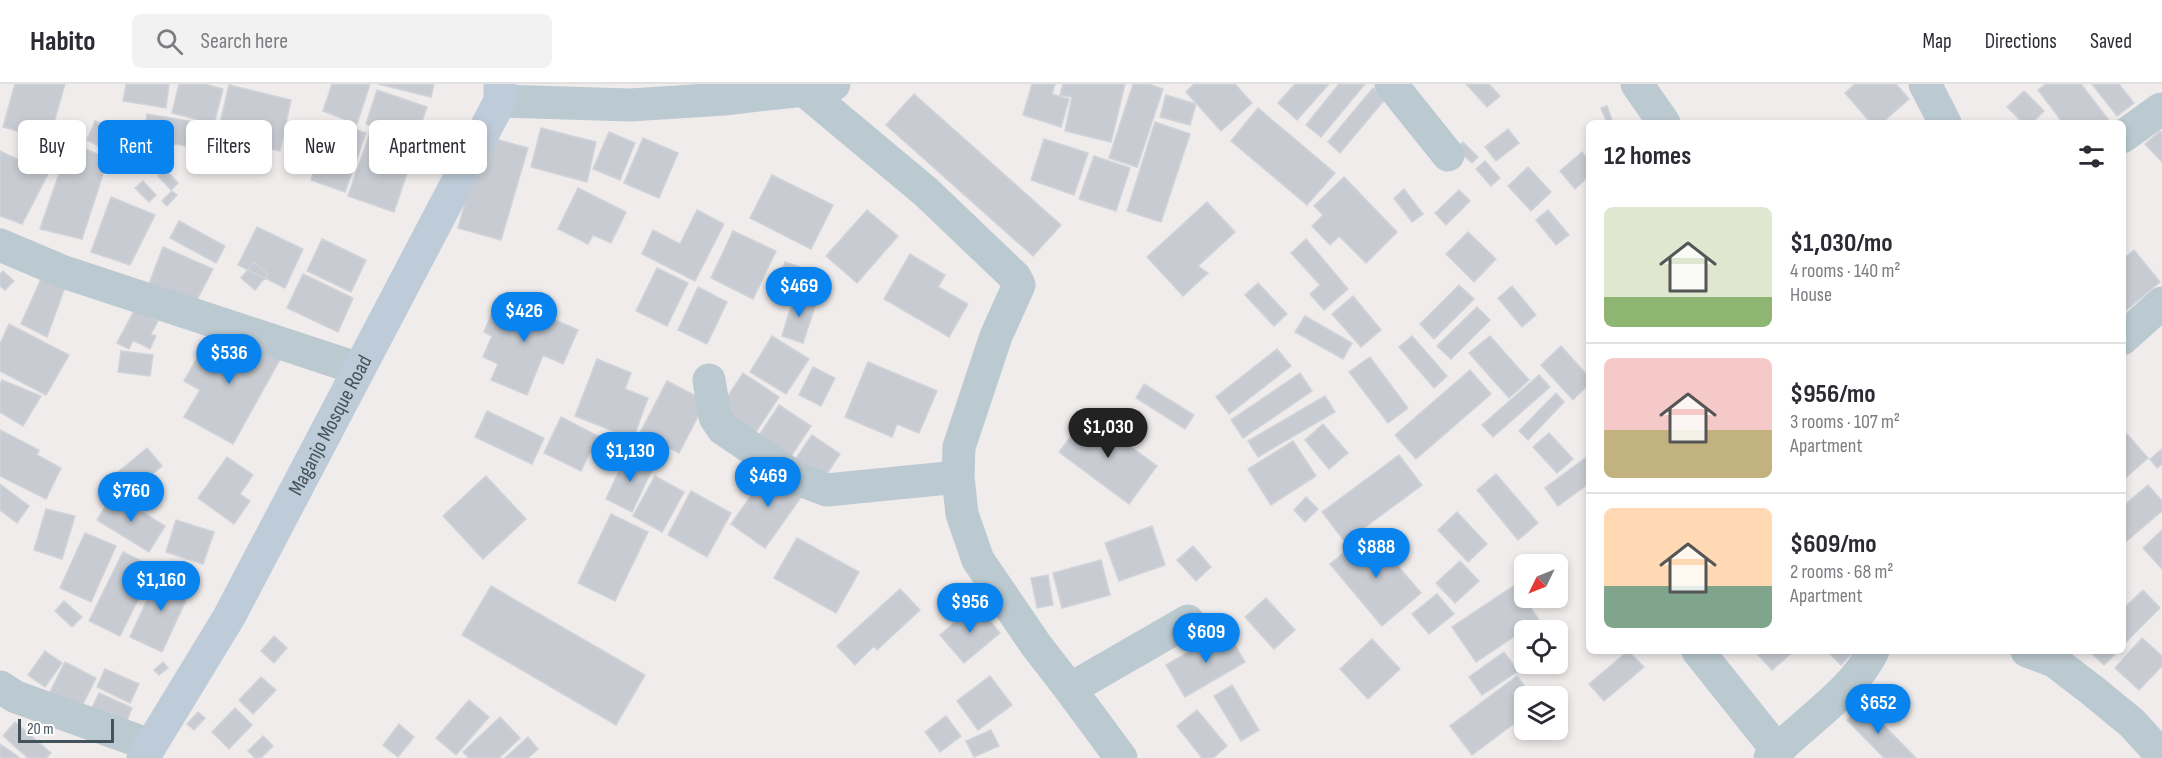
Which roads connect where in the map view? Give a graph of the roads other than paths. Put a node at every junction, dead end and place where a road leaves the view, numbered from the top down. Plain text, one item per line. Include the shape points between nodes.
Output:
1 (1391, 84) edge
2 (1637, 84) edge
3 (1925, 84) edge
4 (819, 87) edge
5 (500, 92) edge
6 (2161, 109) edge
7 (1662, 120) edge
8 (1944, 120) edge
9 (2126, 133) edge
10 (1448, 155) dead end
11 (0, 245) edge
12 (2162, 303) edge
13 (2126, 335) edge
14 (359, 369) junction
15 (710, 380) dead end
16 (958, 477) junction
17 (1188, 621) dead end
18 (1700, 654) edge
19 (1871, 654) edge
20 (2035, 654) edge
21 (0, 687) edge
22 (1070, 689) junction
23 (147, 752) edge
24 (1773, 754) edge
25 (2162, 756) edge
26 (1121, 758) edge

1 - 10 street
2 - 7 street
3 - 8 street
4 - 5 street via 630,105
4 - 16 street via 1015,277 1018,285 996,336 959,447
5 - 14 street, Maganjo Mosque Road
6 - 9 street
11 - 14 street via 64,272
12 - 13 street
14 - 23 street, Maganjo Mosque Road via 229,617
15 - 16 street via 715,417 723,429 808,483 826,490
16 - 22 street via 962,514 978,560
17 - 22 street
18 - 24 street
19 - 24 street via 1842,692
20 - 25 street via 2054,661 2093,691 2132,723
21 - 23 street
22 - 26 street

